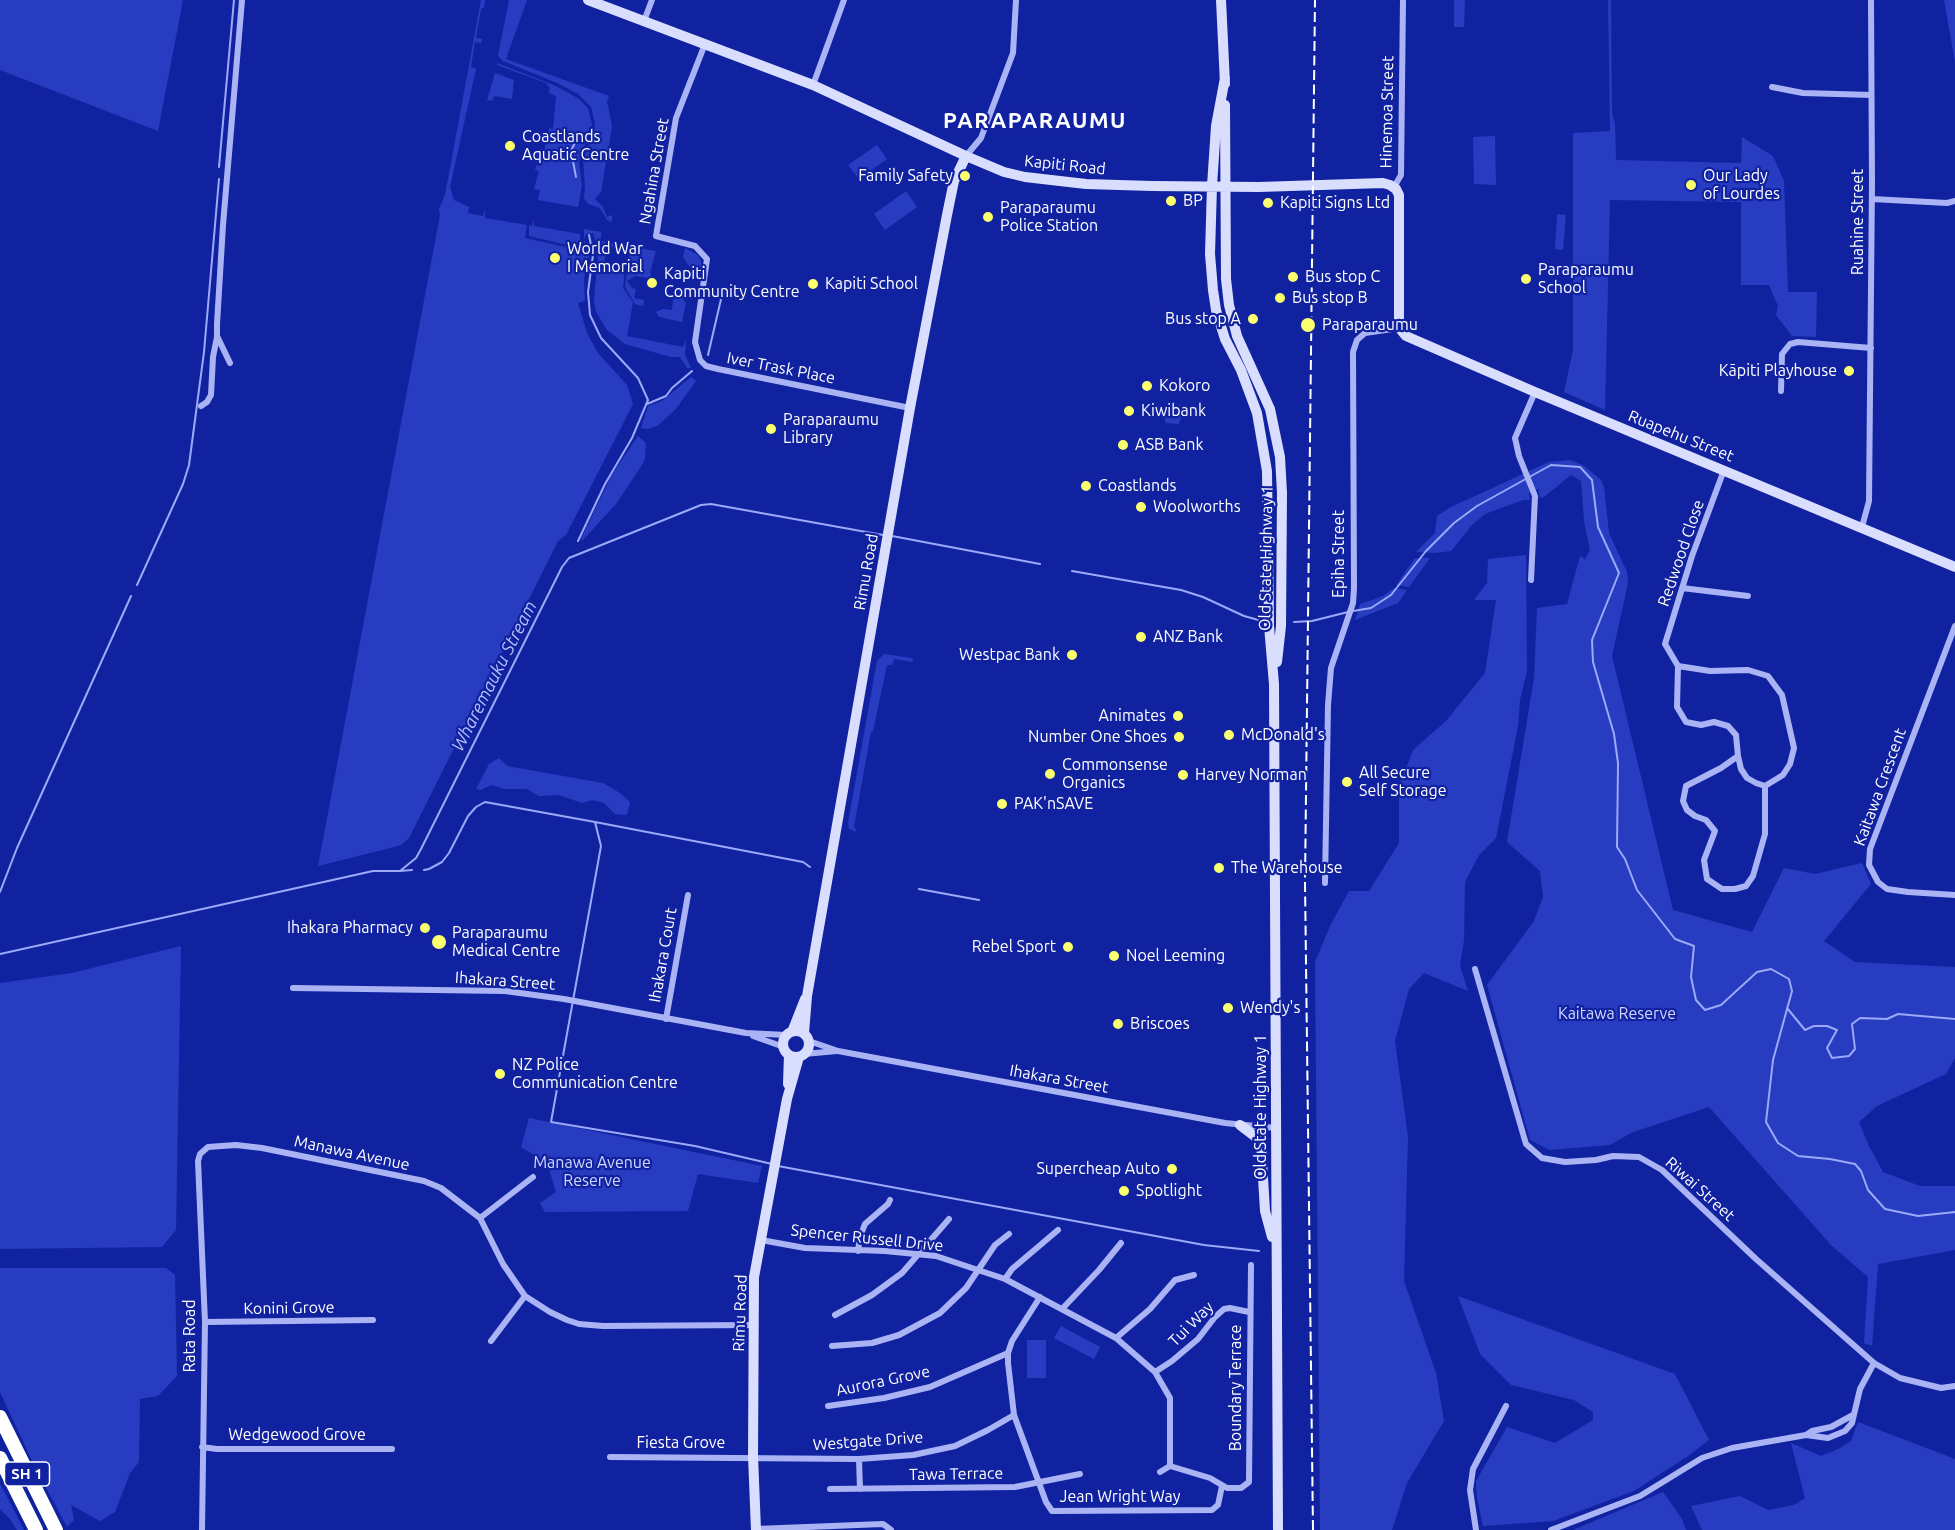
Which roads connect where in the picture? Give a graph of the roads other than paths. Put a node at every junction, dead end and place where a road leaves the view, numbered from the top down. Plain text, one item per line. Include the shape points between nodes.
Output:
1 (242, 0) edge
2 (588, 0) edge
3 (652, 0) edge
4 (844, 0) edge
5 (1016, 0) edge
6 (1221, 0) edge
7 (1403, 0) edge
8 (1871, 0) edge
9 (644, 21) junction
10 (705, 44) junction
11 (1225, 78) junction
12 (813, 85) junction
13 (1772, 87) dead end
14 (1871, 96) junction
15 (966, 156) junction
16 (1212, 186) junction
17 (1225, 187) junction
18 (1394, 187) junction
19 (1872, 199) junction
20 (1955, 201) edge
21 (656, 236) joint
22 (1399, 328) junction
23 (217, 336) junction
24 (1870, 348) junction
25 (230, 363) dead end
26 (1781, 391) dead end
27 (1535, 392) junction
28 (201, 406) dead end
29 (910, 408) junction
30 (1724, 470) junction
31 (1862, 528) junction
32 (1955, 567) edge
33 (1531, 580) dead end
34 (1682, 588) junction
35 (1748, 596) dead end
36 (1955, 626) edge
37 (1678, 666) junction
38 (1274, 684) junction
39 (1738, 756) junction
40 (1765, 786) junction
41 (1325, 883) dead end
42 (688, 895) dead end
43 (1955, 895) edge
44 (1475, 969) dead end
45 (293, 988) dead end
46 (807, 996) junction
47 (666, 1019) junction
48 (746, 1034) junction
49 (789, 1034) junction
50 (806, 1037) junction
51 (838, 1051) junction
52 (794, 1053) junction
53 (1240, 1125) junction
54 (1276, 1128) junction
55 (208, 1147) joint
56 (533, 1177) dead end
57 (890, 1200) dead end
58 (480, 1218) junction
59 (949, 1219) dead end
60 (1058, 1230) dead end
61 (1009, 1234) dead end
62 (761, 1240) junction
63 (1122, 1243) dead end
64 (858, 1251) junction
65 (1276, 1251) junction
66 (918, 1253) junction
67 (1251, 1265) dead end
68 (979, 1269) junction
69 (1194, 1275) dead end
70 (1005, 1279) junction
71 (525, 1296) junction
72 (1040, 1297) junction
73 (1063, 1308) junction
74 (1249, 1312) junction
75 (835, 1315) dead end
76 (373, 1320) dead end
77 (205, 1322) junction
78 (753, 1325) junction
79 (1116, 1338) junction
80 (490, 1341) dead end
81 (832, 1346) dead end
82 (1008, 1353) junction
83 (1874, 1363) junction
84 (1155, 1372) junction
85 (1955, 1386) edge
86 (828, 1406) dead end
87 (1506, 1406) dead end
88 (1014, 1415) junction
89 (1853, 1415) junction
90 (0, 1417) edge
91 (1806, 1435) junction
92 (202, 1447) junction
93 (392, 1449) dead end
94 (753, 1456) junction
95 (610, 1457) dead end
96 (0, 1458) edge
97 (859, 1459) junction
98 (1170, 1466) junction
99 (1160, 1472) dead end
100 (1080, 1473) dead end
101 (1040, 1481) junction
102 (1222, 1486) junction
103 (830, 1489) dead end
104 (860, 1489) junction
105 (756, 1529) edge
106 (36, 1530) edge
107 (56, 1530) edge
108 (202, 1530) edge
109 (891, 1530) edge
110 (1278, 1530) edge
111 (1476, 1530) edge
112 (1551, 1530) edge

1 - 23 street
2 - 9 main road, Kapiti Road
3 - 9 street
4 - 12 street
5 - 15 street via 1013,53 981,138
6 - 11 main road
7 - 18 street, Hinemoa Street via 1401,175
8 - 14 street, Ruahine Street
9 - 10 main road, Kapiti Road
10 - 12 main road, Kapiti Road
10 - 21 street, Ngahina Street via 676,118
11 - 16 main road, Old State Highway 1 via 1216,126
11 - 17 main road, Old State Highway 1
12 - 15 main road, Kapiti Road
13 - 14 street via 1793,92
14 - 19 street, Ruahine Street
15 - 16 main road, Kapiti Road via 1034,179
15 - 29 main road, Rimu Road via 954,181
16 - 17 main road, Kapiti Road
16 - 38 main road, Old State Highway 1 via 1210,254 1214,298 1225,339 1257,412 1267,463 1269,622
17 - 18 main road, Kapiti Road via 1383,183
17 - 38 main road, Old State Highway 1 via 1230,312 1268,405 1282,480 1281,622
18 - 22 main road, Hinemoa Street via 1399,195
19 - 20 street
19 - 24 street, Ruahine Street
21 - 29 street, Iver Trask Place via 695,246 707,260 695,342 705,366
22 - 27 main road, Ruapehu Street via 1409,338
22 - 41 street, Epiha Street via 1365,333 1354,345 1353,603 1331,668
23 - 25 street
23 - 28 street via 211,395
24 - 26 street via 1790,344 1782,354
24 - 31 street, Ruahine Street via 1869,501
27 - 30 main road, Ruapehu Street
27 - 33 street via 1515,438 1534,491
29 - 46 main road, Rimu Road
30 - 31 main road, Ruapehu Street
30 - 34 street, Redwood Close
31 - 32 main road, Ruapehu Street
34 - 35 street
34 - 37 street, Redwood Close via 1665,644
36 - 43 street, Kaitawa Crescent via 1870,849 1869,865 1887,889
37 - 39 street via 1677,707 1686,722 1728,726 1736,735
37 - 40 street via 1748,670 1768,676 1782,695 1794,748 1783,775
38 - 54 main road, Old State Highway 1
39 - 40 street via 1747,778
39 - 40 street via 1686,786 1683,801 1687,810 1713,826 1715,831 1704,860 1707,879 1722,889 1746,886 1754,876 1765,834
42 - 47 street, Ihakara Court
44 - 83 street, Riwai Street via 1526,1144 1542,1158 1565,1162 1639,1157 1662,1170
45 - 47 street, Ihakara Street via 505,991
46 - 49 main road, Rimu Road
46 - 50 main road, Rimu Road
47 - 48 street, Ihakara Street
48 - 49 street, Ihakara Street
48 - 52 street, Ihakara Street
49 - 50 main road
49 - 52 main road, Rimu Road
50 - 51 street, Ihakara Street
50 - 52 main road, Rimu Road via 809,1046
51 - 52 street, Ihakara Street
51 - 53 street, Ihakara Street
52 - 62 main road, Rimu Road
53 - 54 street, Ihakara Street
53 - 65 main road via 1261,1144 1265,1211
54 - 65 main road, Old State Highway 1
55 - 58 street, Manawa Avenue via 262,1148 424,1181 441,1188
55 - 77 street, Rata Road via 198,1161
56 - 58 street
57 - 64 street via 865,1224
58 - 71 street, Manawa Avenue via 503,1264
59 - 66 street
60 - 70 street
61 - 68 street via 995,1245
62 - 64 street, Spencer Russell Drive
62 - 78 main road, Rimu Road via 754,1276
63 - 73 street
64 - 66 street, Spencer Russell Drive
65 - 110 main road, Old State Highway 1
66 - 68 street, Spencer Russell Drive
66 - 75 street via 902,1273
67 - 74 street, Boundary Terrace
68 - 70 street, Spencer Russell Drive
68 - 81 street via 956,1299 915,1328 872,1343
69 - 79 street via 1174,1280 1150,1309
70 - 72 street, Spencer Russell Drive
71 - 78 street, Manawa Avenue via 579,1324
71 - 80 street
72 - 73 street, Spencer Russell Drive
72 - 82 street
73 - 79 street, Spencer Russell Drive
74 - 84 street, Tui Way via 1224,1309 1198,1339
74 - 102 street, Boundary Terrace via 1249,1482 1240,1488
76 - 77 street, Konini Grove
77 - 92 street, Rata Road
78 - 94 main road, Rimu Road
79 - 84 street, Spencer Russell Drive
82 - 86 street, Aurora Grove via 930,1387
82 - 88 street, Jean Wright Way
83 - 85 street, Riwai Street via 1900,1378 1941,1388
83 - 89 street via 1860,1389
84 - 98 street, Spencer Russell Drive via 1170,1398
87 - 111 street via 1473,1469 1470,1490
88 - 97 street, Westgate Drive via 955,1446 913,1455
88 - 101 street, Jean Wright Way
89 - 91 street
89 - 91 street via 1845,1431 1837,1436
90 - 107 highway, SH 1
91 - 112 street via 1732,1448 1702,1458 1640,1496
92 - 93 street, Wedgewood Grove
92 - 108 street, Rata Road
94 - 95 street, Fiesta Grove
94 - 97 street, Westgate Drive
94 - 105 main road, Rimu Road
96 - 106 highway, SH 1
97 - 104 street
98 - 99 street
98 - 102 street via 1210,1478
100 - 101 street, Tawa Terrace
101 - 102 street, Jean Wright Way via 1052,1511 1212,1510 1218,1505
101 - 104 street, Tawa Terrace via 1015,1487
103 - 104 street, Tawa Terrace
105 - 109 street via 883,1524

